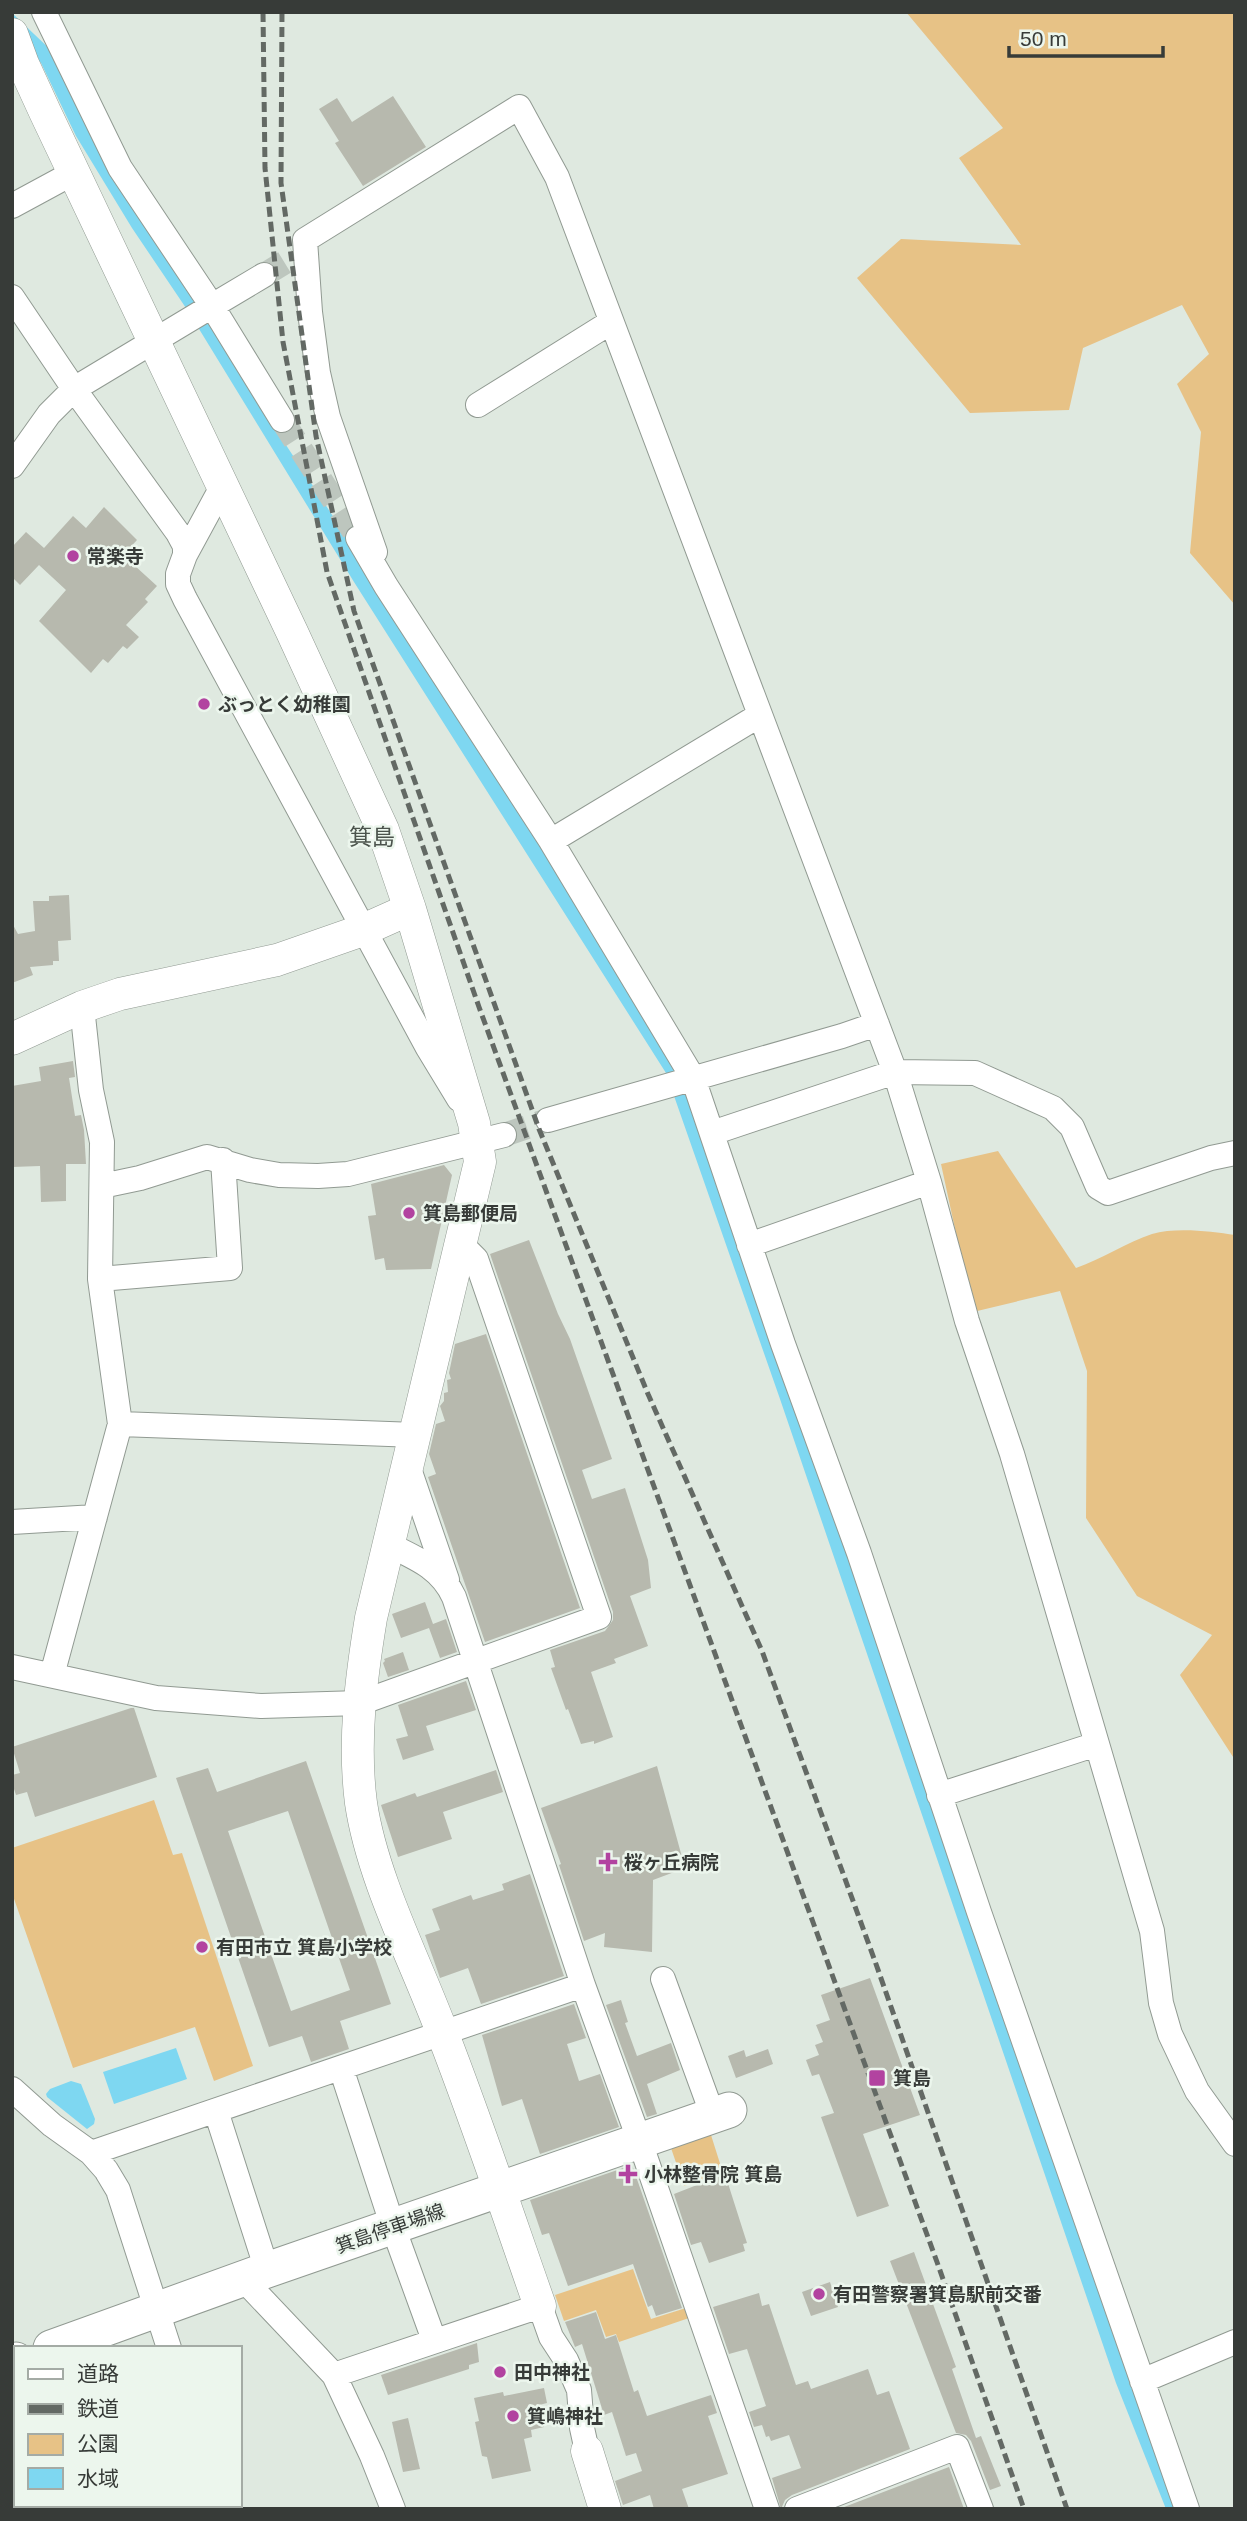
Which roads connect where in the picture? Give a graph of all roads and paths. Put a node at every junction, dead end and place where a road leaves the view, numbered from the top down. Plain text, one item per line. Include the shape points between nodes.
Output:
1 (44, 12) edge
2 (12, 34) edge
3 (73, 173) junction
4 (12, 206) edge
5 (264, 275) tunnel mouth
6 (12, 297) edge
7 (212, 306) junction
8 (611, 322) junction
9 (155, 340) junction
10 (74, 389) junction
11 (478, 405) dead end
12 (282, 420) tunnel mouth
13 (12, 466) edge
14 (223, 485) junction
15 (358, 538) tunnel mouth
16 (185, 555) junction
17 (386, 586) junction
18 (760, 715) junction
19 (551, 841) junction
20 (410, 909) junction
21 (363, 930) junction
22 (82, 1007) junction
23 (877, 1024) junction
24 (12, 1039) edge
25 (895, 1072) junction
26 (693, 1078) junction
27 (548, 1120) tunnel mouth
28 (712, 1133) junction
29 (486, 1134) junction
30 (1235, 1153) edge
31 (223, 1160) junction
32 (929, 1182) junction
33 (102, 1186) junction
34 (461, 1244) junction
35 (749, 1245) junction
36 (100, 1279) junction
37 (120, 1424) junction
38 (416, 1435) junction
39 (408, 1466) junction
40 (94, 1517) junction
41 (12, 1522) edge
42 (389, 1545) junction
43 (450, 1588) junction
44 (477, 1662) junction
45 (12, 1667) edge
46 (52, 1675) junction
47 (360, 1703) junction
48 (1097, 1744) junction
49 (939, 1795) junction
50 (663, 1979) dead end
51 (583, 1985) junction
52 (443, 2033) junction
53 (341, 2068) junction
54 (12, 2089) edge
55 (216, 2111) junction
56 (721, 2113) joint
57 (640, 2141) junction
58 (1235, 2144) edge
59 (91, 2152) junction
60 (499, 2191) junction
61 (393, 2227) junction
62 (255, 2274) junction
63 (540, 2306) junction
64 (156, 2310) junction
65 (434, 2340) junction
66 (1235, 2342) edge
67 (57, 2346) edge
68 (168, 2346) edge
69 (334, 2375) junction
70 (1142, 2381) junction
71 (587, 2451) joint
72 (393, 2509) edge
73 (605, 2509) edge
74 (766, 2509) edge
75 (797, 2509) edge
76 (981, 2509) edge
77 (1187, 2509) edge

1 - 7 street via 120,168
2 - 3 street
3 - 4 street
3 - 9 street
5 - 7 street
6 - 10 street
7 - 9 street
7 - 12 street
8 - 11 street
8 - 17 street via 557,177 519,107 305,240 300,253 328,417
8 - 18 street
9 - 10 street
9 - 14 street
10 - 13 street via 49,414
10 - 16 street via 178,533
14 - 16 street
14 - 20 street via 357,769
15 - 17 street
16 - 21 street via 178,574 185,599
17 - 19 street
18 - 19 street
18 - 23 street
19 - 26 street
20 - 21 street
20 - 29 street
21 - 22 street via 277,960 120,994
21 - 29 street via 428,1048
22 - 24 street
22 - 33 street via 102,1142
23 - 25 street
23 - 26 street
25 - 28 street
25 - 30 street via 975,1073 1053,1108 1072,1128 1098,1187 1108,1193
25 - 32 street
26 - 27 street
26 - 28 street
28 - 35 street
29 - 31 street via 376,1169 318,1177 250,1170
29 - 34 street
31 - 33 street via 206,1157
31 - 36 street via 230,1268
32 - 35 street
32 - 48 street
33 - 36 street
34 - 38 street
34 - 44 street via 476,1259 599,1617
35 - 49 street
36 - 37 street
37 - 38 street
37 - 40 street
38 - 39 street
39 - 42 street
39 - 43 street
40 - 41 street
40 - 46 street
42 - 43 street via 430,1566
42 - 47 street via 371,1618
43 - 44 street
44 - 47 street
44 - 51 street
45 - 46 street
46 - 47 street via 156,1698 261,1706
47 - 52 street via 359,1773 367,1829 388,1897
48 - 49 street
48 - 58 street via 1152,1931 1161,2003 1170,2034 1197,2091
49 - 70 street
50 - 56 street
51 - 52 street
51 - 57 street
52 - 53 street
52 - 60 street
53 - 55 street
53 - 61 street
54 - 59 street
55 - 59 street
55 - 62 street
56 - 57 main road, 箕島停車場線
57 - 60 main road, 箕島停車場線
57 - 74 street
59 - 64 street via 118,2190
60 - 61 main road, 箕島停車場線
60 - 63 street
61 - 62 main road, 箕島停車場線
61 - 65 street
62 - 64 main road, 箕島停車場線
62 - 69 street
63 - 65 street
63 - 71 street via 579,2390
64 - 67 main road, 箕島停車場線
64 - 68 street
65 - 69 street
66 - 70 street
69 - 72 street
70 - 77 street
71 - 73 street
75 - 76 street via 957,2447

